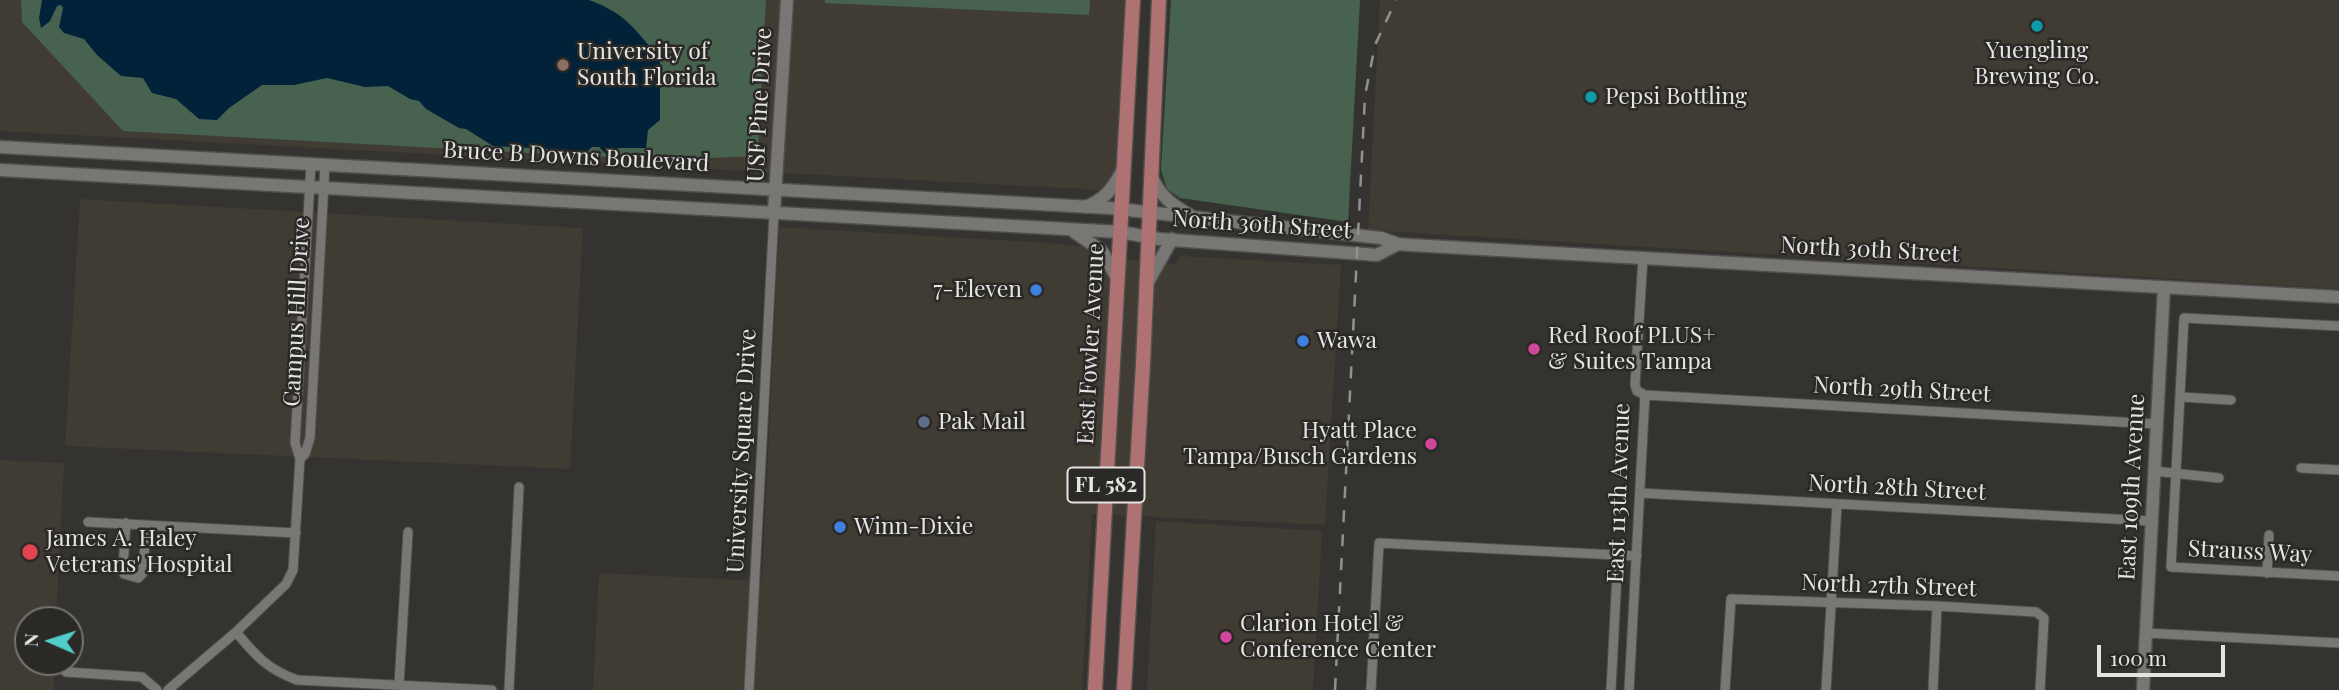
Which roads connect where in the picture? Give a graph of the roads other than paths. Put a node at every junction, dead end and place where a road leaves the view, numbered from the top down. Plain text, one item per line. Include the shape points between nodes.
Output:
1 (787, 0) edge
2 (1132, 0) edge
3 (1159, 0) edge
4 (0, 147) edge
5 (310, 164) junction
6 (325, 164) junction
7 (1124, 166) junction
8 (0, 170) edge
9 (1151, 176) junction
10 (309, 187) junction
11 (323, 188) junction
12 (777, 189) junction
13 (1081, 208) junction
14 (1122, 210) junction
15 (775, 213) junction
16 (1149, 213) junction
17 (1193, 216) junction
18 (1070, 229) junction
19 (1121, 232) junction
20 (1148, 237) junction
21 (1172, 239) junction
22 (1398, 244) junction
23 (1643, 257) junction
24 (1118, 280) junction
25 (1146, 285) junction
26 (2164, 287) junction
27 (2339, 297) edge
28 (2339, 326) edge
29 (1646, 396) junction
30 (2181, 397) junction
31 (2231, 400) dead end
32 (2156, 424) junction
33 (300, 459) junction
34 (2301, 468) dead end
35 (2339, 470) edge
36 (2154, 471) junction
37 (2177, 472) junction
38 (2219, 478) dead end
39 (519, 487) dead end
40 (1640, 493) junction
41 (1837, 504) junction
42 (88, 522) dead end
43 (2151, 522) junction
44 (125, 523) junction
45 (146, 525) junction
46 (408, 532) dead end
47 (296, 533) junction
48 (2269, 535) dead end
49 (1618, 555) junction
50 (1637, 556) junction
51 (2267, 573) junction
52 (2339, 576) edge
53 (1831, 602) junction
54 (1937, 606) junction
55 (236, 632) junction
56 (2146, 633) junction
57 (2339, 643) edge
58 (84, 673) edge
59 (399, 685) junction
60 (157, 690) edge
61 (168, 690) edge
62 (492, 690) edge
63 (509, 690) edge
64 (749, 690) edge
65 (1095, 690) edge
66 (1124, 690) edge
67 (1371, 690) edge
68 (1611, 690) edge
69 (1629, 690) edge
70 (1725, 690) edge
71 (1826, 690) edge
72 (1933, 690) edge
73 (2040, 690) edge
74 (2143, 690) edge

1 - 12 main road, USF Pine Drive
2 - 7 main road, East Fowler Avenue / FL 582
3 - 9 main road, FL 582
4 - 5 main road, Bruce B Downs Boulevard
5 - 6 main road, Bruce B Downs Boulevard
5 - 10 street, Campus Hill Drive
6 - 11 street, Campus Hill Drive
6 - 12 main road, Bruce B Downs Boulevard
7 - 13 main road via 1106,195
7 - 14 main road, East Fowler Avenue / FL 582
8 - 10 main road, Bruce B Downs Boulevard
9 - 16 main road, FL 582
9 - 17 main road via 1169,203
10 - 11 main road, Bruce B Downs Boulevard
10 - 33 street, Campus Hill Drive via 295,443
11 - 15 main road, Bruce B Downs Boulevard
11 - 33 street, Campus Hill Drive via 310,438
12 - 13 main road, Bruce B Downs Boulevard
12 - 15 main road, USF Pine Drive
13 - 14 main road, Bruce B Downs Boulevard
14 - 16 main road, Bruce B Downs Boulevard
14 - 19 main road, East Fowler Avenue / FL 582
15 - 18 main road, Bruce B Downs Boulevard
15 - 64 street, University Square Drive
16 - 17 main road, North 30th Street
16 - 20 main road, FL 582
17 - 22 main road, North 30th Street via 1381,238
18 - 19 main road, Bruce B Downs Boulevard
18 - 24 main road via 1102,251
19 - 20 main road, North 30th Street
19 - 24 main road, East Fowler Avenue / FL 582
20 - 21 main road, North 30th Street
20 - 25 main road, FL 582
21 - 22 main road, North 30th Street via 1377,255
21 - 25 main road
22 - 23 main road, North 30th Street
23 - 26 main road, North 30th Street
23 - 29 street, East 113th Avenue via 1635,385
24 - 65 main road, East Fowler Avenue / FL 582
25 - 66 main road, FL 582
26 - 27 main road, North 30th Street
26 - 32 main road, East 109th Avenue
28 - 30 street, Strauss Way via 2184,318
29 - 32 street, North 29th Street
29 - 40 street, East 113th Avenue
30 - 31 street
30 - 37 street, Strauss Way
32 - 36 main road, East 109th Avenue
33 - 47 street, Campus Hill Drive
34 - 35 street
36 - 37 street
36 - 43 main road, East 109th Avenue
37 - 38 street
37 - 51 street, Strauss Way via 2171,567
39 - 63 street
40 - 41 street, North 28th Street
40 - 50 street, East 113th Avenue
41 - 43 street, North 28th Street
41 - 53 street
42 - 44 street
43 - 56 main road, East 109th Avenue
44 - 45 street
44 - 45 street via 124,574 138,578 143,573
45 - 47 street
46 - 59 street
47 - 55 street, Campus Hill Drive via 293,570 286,584
48 - 51 street
49 - 50 street
49 - 67 street via 1379,543
49 - 68 street
50 - 69 street, East 113th Avenue
51 - 52 street, Strauss Way
53 - 54 street, North 27th Street
53 - 70 street, North 27th Street via 1731,598
53 - 71 street
54 - 72 street
54 - 73 street, North 27th Street via 2036,612 2044,618
55 - 59 street via 262,663 297,680
55 - 61 street, Campus Hill Drive
56 - 57 street
56 - 74 main road, East 109th Avenue
58 - 60 street via 142,677
59 - 62 street

